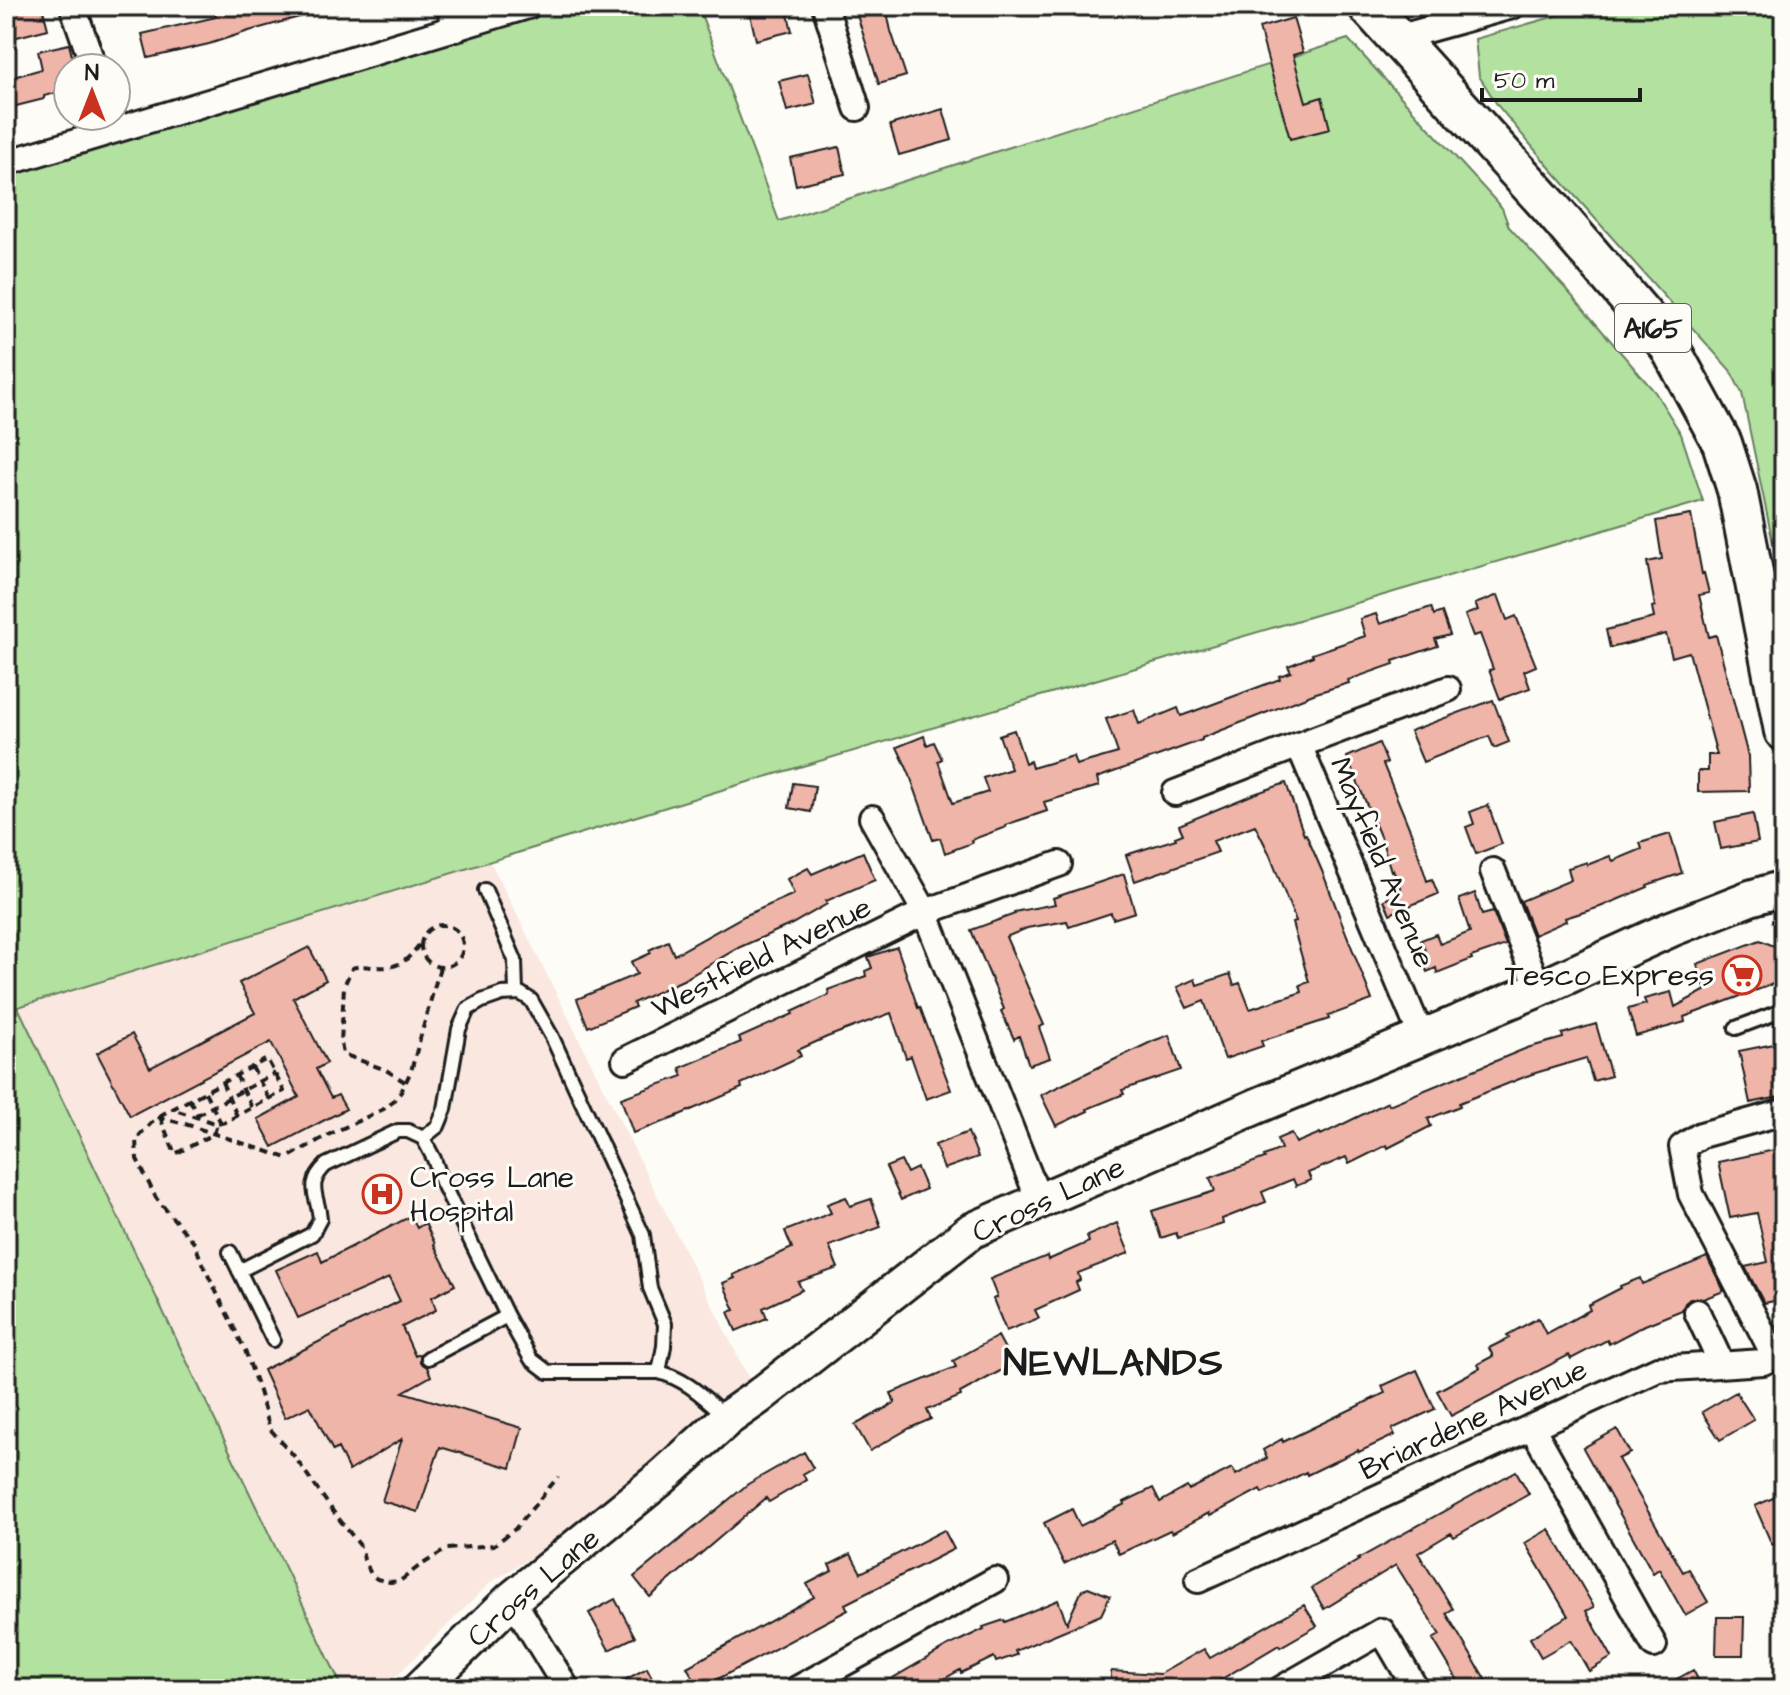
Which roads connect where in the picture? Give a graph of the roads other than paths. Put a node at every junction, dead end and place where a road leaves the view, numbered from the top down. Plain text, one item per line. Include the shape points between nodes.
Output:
1 (73, 6) edge
2 (528, 6) edge
3 (825, 6) edge
4 (1368, 6) edge
5 (1512, 6) edge
6 (452, 17) edge
7 (1397, 38) junction
8 (89, 52) edge
9 (857, 108) dead end
10 (132, 117) edge
11 (89, 132) edge
12 (6, 163) edge
13 (1448, 689) dead end
14 (1784, 731) edge
15 (1299, 745) junction
16 (1175, 793) dead end
17 (872, 818) dead end
18 (1059, 864) dead end
19 (1493, 871) dead end
20 (1784, 888) edge
21 (485, 890) dead end
22 (925, 912) junction
23 (1539, 989) junction
24 (516, 993) junction
25 (1784, 1010) edge
26 (1736, 1028) dead end
27 (1422, 1038) junction
28 (625, 1060) dead end
29 (1784, 1112) edge
30 (423, 1138) junction
31 (1039, 1200) junction
32 (230, 1252) dead end
33 (239, 1271) junction
34 (1697, 1312) dead end
35 (507, 1316) junction
36 (273, 1340) dead end
37 (1779, 1353) edge
38 (428, 1358) dead end
39 (1721, 1363) junction
40 (659, 1372) junction
41 (728, 1418) junction
42 (1532, 1427) junction
43 (995, 1580) dead end
44 (1198, 1580) dead end
45 (512, 1599) junction
46 (1654, 1645) dead end
47 (420, 1689) edge
48 (567, 1689) edge
49 (797, 1689) edge
50 (1281, 1689) edge
51 (1416, 1689) edge

1 - 8 street
2 - 6 street
3 - 9 street
4 - 7 main road, A165
5 - 7 street
6 - 10 street
7 - 14 main road, A165 via 1669,346 1722,443 1737,490
11 - 12 street
13 - 15 street
15 - 16 street, Mayfield Avenue
15 - 27 street, Mayfield Avenue
17 - 22 street, Westfield Avenue
18 - 22 street, Westfield Avenue
19 - 23 street
20 - 23 street, Cross Lane via 1671,929
21 - 24 lane via 515,960
22 - 28 street, Westfield Avenue
22 - 31 street, Westfield Avenue
23 - 27 street, Cross Lane
24 - 30 lane via 468,1009 459,1029 445,1109 438,1126
24 - 40 lane via 531,1000 552,1037 643,1235 650,1288 665,1324
25 - 26 lane
27 - 31 street, Cross Lane
29 - 37 street via 1701,1135 1682,1147 1691,1194
30 - 33 lane via 398,1131 326,1165 313,1185 320,1219 312,1234
30 - 35 lane
31 - 41 street, Cross Lane via 971,1231
32 - 33 lane
33 - 36 lane
34 - 39 street
35 - 38 lane
35 - 40 lane via 531,1359 548,1372
37 - 39 street, Briardene Avenue via 1763,1362
39 - 42 street, Briardene Avenue via 1658,1369
40 - 41 lane via 686,1383
41 - 45 street, Cross Lane
42 - 44 street, Briardene Avenue
42 - 46 street
43 - 49 street
45 - 47 street, Cross Lane
45 - 48 street
50 - 51 street via 1382,1631

